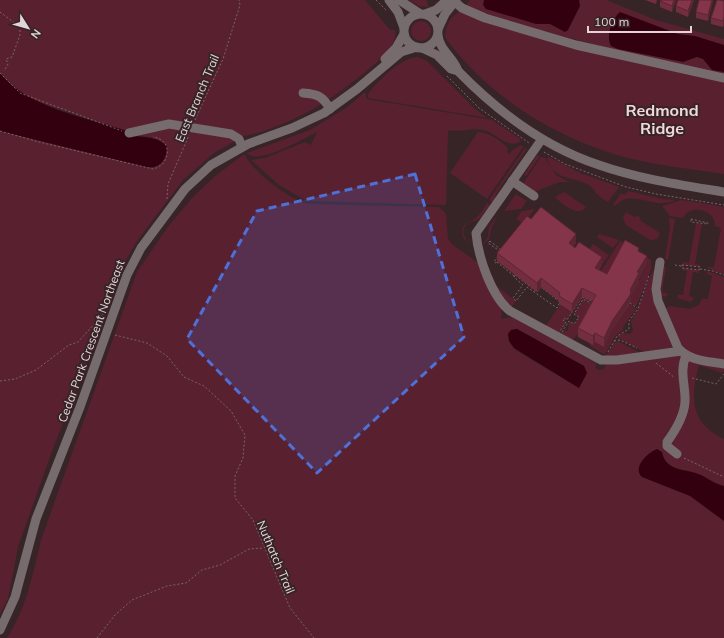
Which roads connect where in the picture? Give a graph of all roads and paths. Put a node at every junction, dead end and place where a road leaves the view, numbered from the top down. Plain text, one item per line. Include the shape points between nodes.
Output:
1 (239, 0) edge
2 (376, 0) edge
3 (389, 0) edge
4 (399, 0) edge
5 (452, 0) edge
6 (0, 12) edge
7 (390, 14) dead end
8 (422, 14) junction
9 (404, 31) junction
10 (438, 32) junction
11 (419, 47) junction
12 (4, 71) dead end
13 (458, 71) junction
14 (443, 72) dead end
15 (0, 73) edge
16 (372, 75) junction
17 (724, 78) edge
18 (303, 93) dead end
19 (330, 109) junction
20 (192, 127) junction
21 (0, 131) edge
22 (129, 134) joint
23 (150, 136) dead end
24 (522, 137) dead end
25 (542, 139) junction
26 (242, 147) junction
27 (550, 154) dead end
28 (512, 181) junction
29 (724, 192) edge
30 (534, 196) dead end
31 (167, 200) dead end
32 (724, 205) edge
33 (702, 224) joint
34 (497, 262) junction
35 (660, 262) dead end
36 (675, 265) dead end
37 (652, 269) dead end
38 (515, 276) junction
39 (724, 276) edge
40 (630, 303) edge
41 (638, 309) junction
42 (106, 312) dead end
43 (92, 327) junction
44 (100, 330) dead end
45 (114, 334) dead end
46 (560, 335) joint
47 (614, 341) junction
48 (638, 350) dead end
49 (684, 354) junction
50 (605, 355) dead end
51 (724, 364) edge
52 (0, 381) edge
53 (677, 454) joint
54 (724, 477) edge
55 (264, 548) junction
56 (0, 630) edge
57 (97, 638) edge
58 (314, 638) edge

1 - 20 path, East Branch Trail via 240,5 223,59
2 - 7 path
3 - 9 street via 398,12
4 - 8 street
5 - 8 street via 436,10
5 - 10 street
5 - 17 street via 462,8 485,18 576,45
6 - 12 path via 20,27 20,35 12,57 6,59 8,64
8 - 9 street via 408,20
8 - 10 street via 433,19
9 - 11 street via 410,43
9 - 16 street, Cedar Park Crescent Northeast via 396,48
10 - 11 street via 430,45
10 - 13 street via 440,45
11 - 13 street via 437,55 451,69
11 - 16 street, Cedar Park Crescent Northeast via 401,52 382,70
13 - 25 street via 501,112
14 - 24 path via 479,108
15 - 22 path via 20,93
16 - 19 street, Cedar Park Crescent Northeast
18 - 19 street via 319,95
19 - 26 street, Cedar Park Crescent Northeast via 300,125
20 - 22 street via 169,124
20 - 26 street via 231,134 239,139
20 - 31 path, East Branch Trail via 168,184
21 - 23 path via 153,169 162,165 168,148 162,140
25 - 28 street
25 - 29 street via 600,166
26 - 56 street, Cedar Park Crescent Northeast via 216,162 192,181 141,248 129,270 80,407 32,529 15,597
27 - 32 path via 581,170 633,189
28 - 30 street
28 - 49 street via 476,233 478,249 494,291 510,311 601,360
33 - 33 path via 708,222 690,220
34 - 34 path via 494,262 501,252 488,243 490,241 505,253
34 - 38 path
35 - 49 street via 656,289 658,301
36 - 39 path via 713,271
37 - 41 path
38 - 38 path via 537,292 541,287 560,302 560,305 557,308 526,287 516,301 513,298 523,285
40 - 41 path
41 - 47 path via 629,321 629,329 619,334
42 - 43 path
43 - 44 path
43 - 52 path via 78,342 69,345 36,370 15,379
45 - 55 path, Nuthatch Trail via 148,343 167,356 184,377 204,386 231,412 245,435 243,458 235,476 235,498 253,520
46 - 46 path via 558,334 566,322 562,320 567,320 582,296 596,303 595,305 583,299 574,314 579,317 574,324 569,321
47 - 48 path via 620,340
47 - 50 path
49 - 51 street
49 - 53 street via 685,403 674,432 667,442 667,446
53 - 54 path
55 - 57 path via 249,549 220,565 202,570 186,583 167,586 132,600
55 - 58 path, Nuthatch Trail via 290,608

